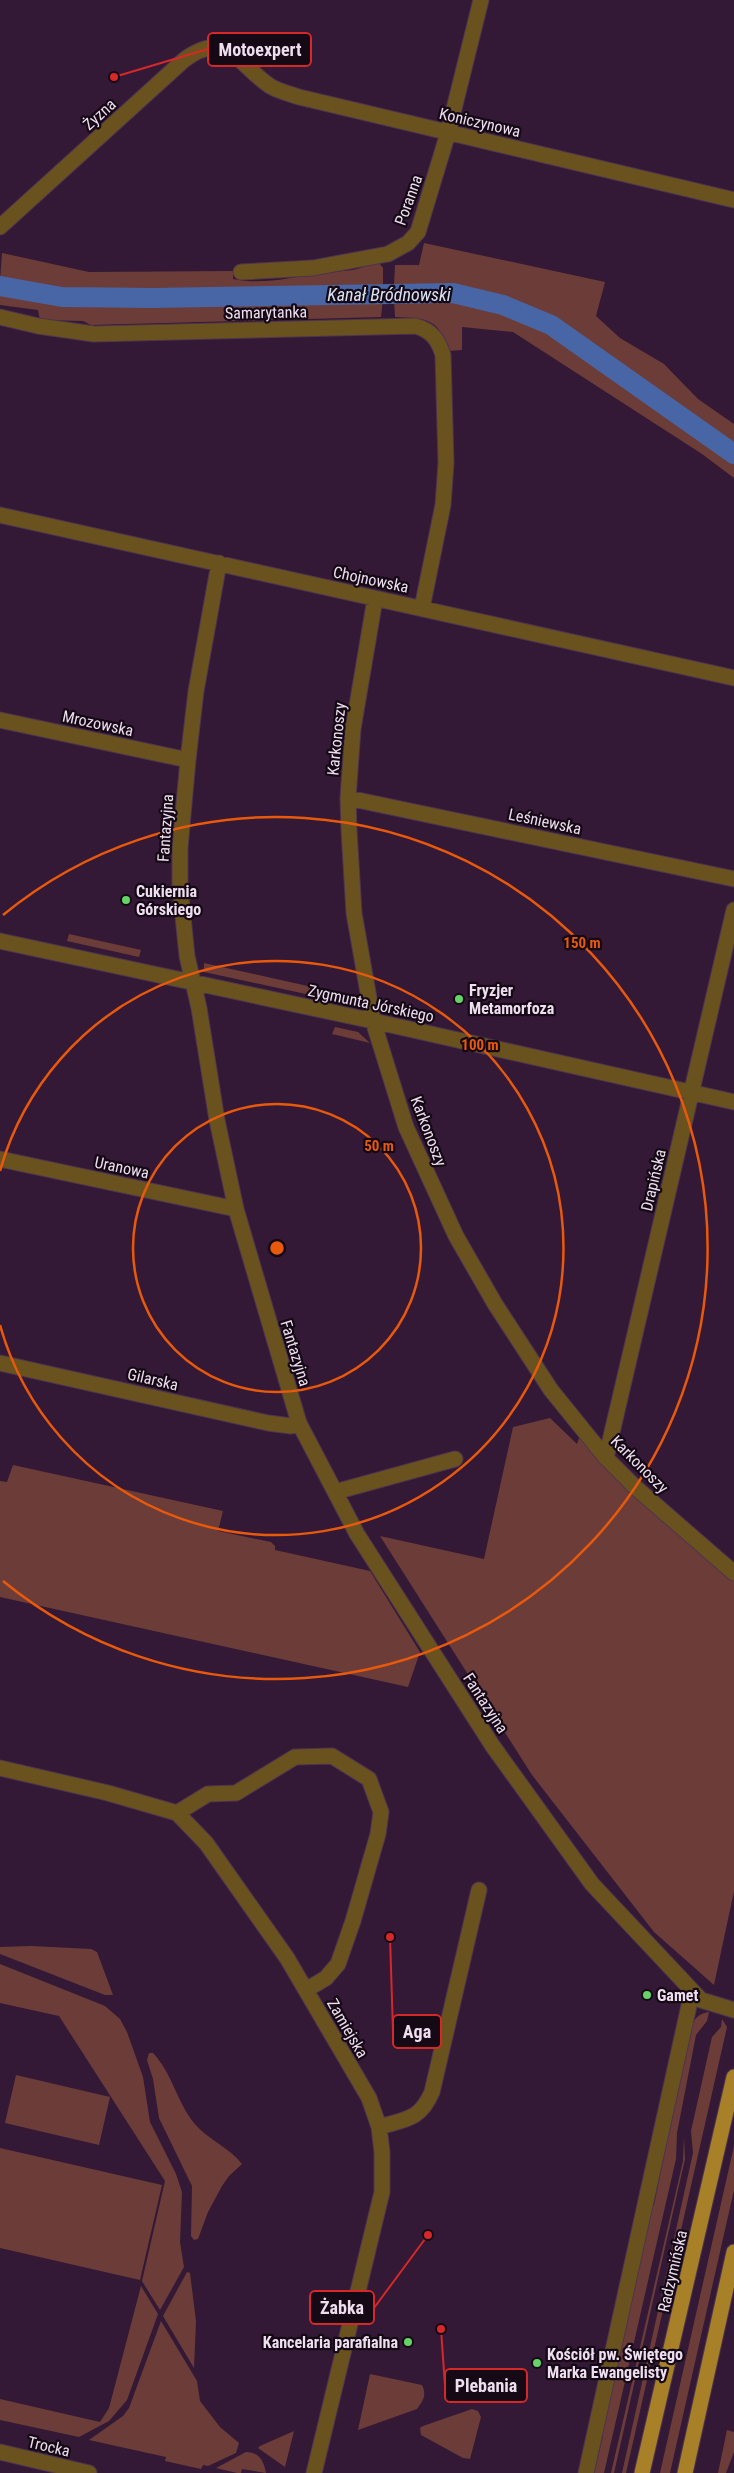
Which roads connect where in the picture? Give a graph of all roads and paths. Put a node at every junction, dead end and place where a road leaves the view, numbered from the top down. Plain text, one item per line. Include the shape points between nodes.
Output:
1 (481, 0) edge
2 (230, 51) joint
3 (448, 133) junction
4 (734, 200) edge
5 (0, 227) edge
6 (241, 272) dead end
7 (0, 317) edge
8 (0, 514) edge
9 (219, 563) junction
10 (375, 599) junction
11 (422, 608) junction
12 (734, 678) edge
13 (0, 720) edge
14 (188, 760) junction
15 (348, 798) junction
16 (734, 879) edge
17 (734, 910) edge
18 (0, 942) edge
19 (193, 982) junction
20 (373, 1021) junction
21 (692, 1093) junction
22 (734, 1102) edge
23 (0, 1159) edge
24 (236, 1209) junction
25 (0, 1363) edge
26 (299, 1423) junction
27 (606, 1458) junction
28 (455, 1459) dead end
29 (335, 1492) junction
30 (734, 1572) edge
31 (0, 1768) edge
32 (177, 1813) junction
33 (479, 1890) dead end
34 (306, 1990) junction
35 (692, 1992) junction
36 (734, 2010) edge
37 (734, 2078) edge
38 (379, 2127) junction
39 (734, 2252) edge
40 (0, 2452) edge
41 (89, 2473) edge
42 (314, 2473) edge
43 (586, 2473) edge
44 (642, 2473) edge
45 (685, 2473) edge

1 - 3 street, Poranna
2 - 3 street, Koniczynowa via 270,86 299,97
2 - 5 street, Żyzna via 215,47 199,49 184,60
3 - 4 street, Koniczynowa
3 - 6 street, Poranna via 418,232 398,250 314,268
7 - 11 street, Samarytanka via 94,334 415,326 433,334 443,355 446,463 443,505
8 - 9 street, Chojnowska
9 - 10 street, Chojnowska
9 - 14 street, Fantazyjna via 196,691
10 - 11 street, Chojnowska
10 - 15 street, Karkonoszy via 353,729
11 - 12 street, Chojnowska
13 - 14 street, Mrozowska
14 - 19 street, Fantazyjna via 180,887
15 - 16 street, Leśniewska
15 - 20 street, Karkonoszy via 354,913
17 - 21 street, Drapińska
18 - 19 street, Zygmunta Jórskiego
19 - 20 street, Zygmunta Jórskiego
19 - 24 street, Fantazyjna
20 - 21 street, Zygmunta Jórskiego
20 - 27 street, Karkonoszy via 406,1127 456,1236 495,1304 551,1390
21 - 22 street, Zygmunta Jórskiego
21 - 27 street, Drapińska
23 - 24 street, Uranowa
24 - 26 street, Fantazyjna
25 - 26 street, Gilarska via 268,1423 291,1426
26 - 29 street, Fantazyjna
27 - 30 street, Karkonoszy
28 - 29 street
29 - 35 street, Fantazyjna via 357,1534 492,1745 592,1884
31 - 32 street, Zamiejska
32 - 34 street, Zamiejska via 206,1843 228,1873
32 - 34 street via 208,1794 236,1793 295,1757 332,1756 369,1778 382,1812 353,1921 338,1964 326,1978
33 - 38 street via 432,2092 426,2106 415,2117
34 - 38 street, Zamiejska via 369,2098
35 - 36 street, Fantazyjna via 708,2003
35 - 43 street
37 - 44 main road, Radzymińska
38 - 42 street, Zamiejska via 382,2192
39 - 45 main road
40 - 41 street, Trocka

